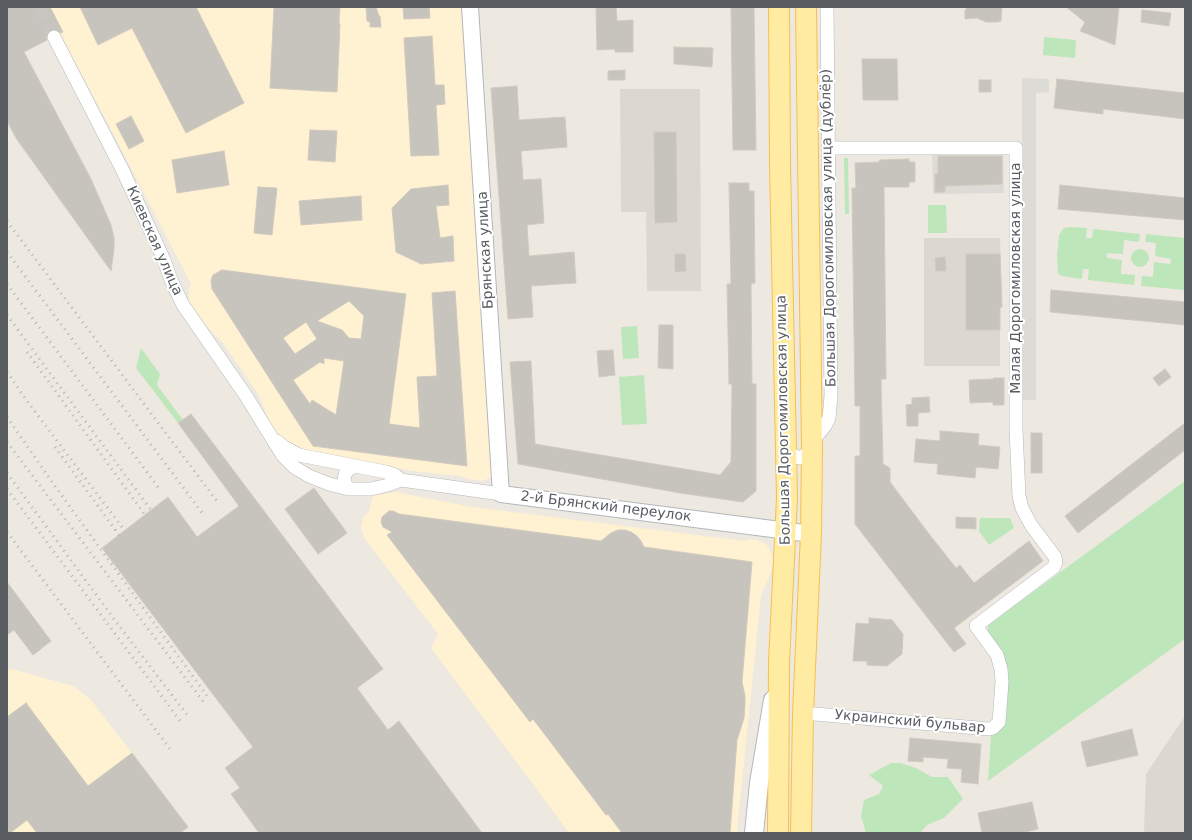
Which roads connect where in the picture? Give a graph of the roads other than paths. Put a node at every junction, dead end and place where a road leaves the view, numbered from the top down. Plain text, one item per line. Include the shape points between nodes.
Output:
1 (470, 7) edge
2 (779, 7) edge
3 (806, 7) edge
4 (827, 7) edge
5 (54, 37) tunnel mouth
6 (829, 148) junction
7 (270, 435) junction
8 (787, 445) junction
9 (812, 446) junction
10 (358, 467) junction
11 (401, 480) junction
12 (350, 489) junction
13 (501, 494) junction
14 (786, 531) junction
15 (811, 534) junction
16 (1056, 562) joint
17 (778, 662) junction
18 (803, 713) junction
19 (754, 833) edge
20 (778, 833) edge
21 (801, 833) edge

1 - 13 street, Брянская улица
2 - 8 main road, Большая Дорогомиловская улица via 780,173
3 - 9 main road, Большая Дорогомиловская улица
4 - 6 street, Большая Дорогомиловская улица (дублёр)
5 - 7 street, Киевская улица via 118,162 183,305 227,367
6 - 9 street, Большая Дорогомиловская улица (дублёр) via 831,408 825,426
6 - 16 street, Малая Дорогомиловская улица via 1016,148 1018,488 1022,508 1031,525 1055,556
7 - 10 street, 2-й Брянский переулок via 299,455
7 - 12 street, 2-й Брянский переулок via 282,456 294,467 329,484
8 - 9 street via 791,454 800,458 808,454
8 - 14 main road, Большая Дорогомиловская улица
9 - 15 main road, Большая Дорогомиловская улица
10 - 11 street, 2-й Брянский переулок via 386,472
10 - 12 street via 353,467 345,474 344,480
11 - 12 street, 2-й Брянский переулок via 371,489
11 - 13 street, 2-й Брянский переулок
13 - 14 street, 2-й Брянский переулок
14 - 15 street, 2-й Брянский переулок
14 - 17 main road, Большая Дорогомиловская улица
15 - 18 main road, Большая Дорогомиловская улица
16 - 18 street, Украинский бульвар via 1054,568 976,626 996,655 1001,669 999,722 993,728
17 - 19 main road
17 - 20 main road, Большая Дорогомиловская улица
18 - 21 main road, Большая Дорогомиловская улица

